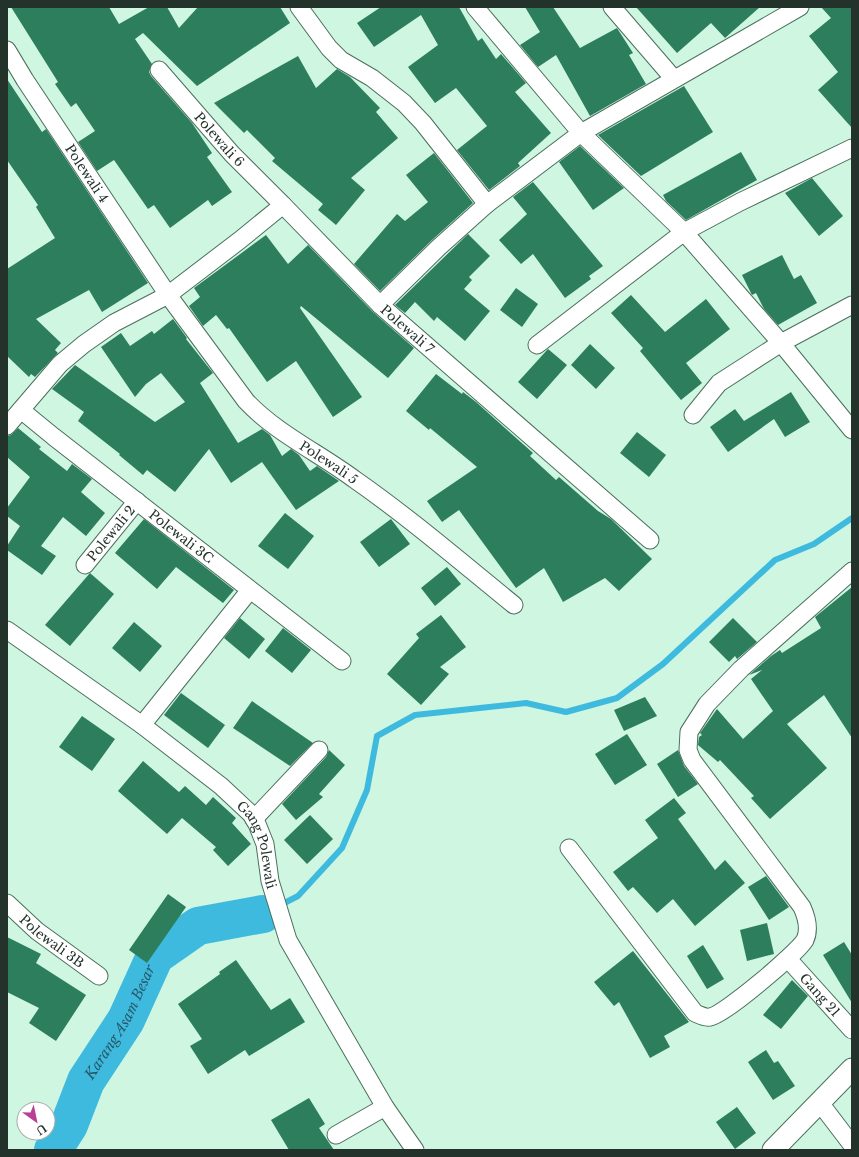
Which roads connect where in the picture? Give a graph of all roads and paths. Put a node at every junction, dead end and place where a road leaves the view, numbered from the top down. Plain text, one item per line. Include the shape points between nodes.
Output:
1 (299, 7) edge
2 (475, 7) edge
3 (612, 7) edge
4 (800, 7) edge
5 (7, 50) edge
6 (159, 70) dead end
7 (674, 78) junction
8 (581, 133) junction
9 (852, 148) edge
10 (283, 204) junction
11 (487, 204) junction
12 (684, 232) junction
13 (168, 295) junction
14 (380, 305) junction
15 (852, 305) edge
16 (781, 343) junction
17 (537, 345) dead end
18 (21, 410) junction
19 (693, 415) dead end
20 (7, 426) edge
21 (852, 430) edge
22 (137, 501) junction
23 (650, 540) dead end
24 (85, 565) dead end
25 (852, 571) edge
26 (250, 590) junction
27 (514, 605) dead end
28 (7, 630) edge
29 (342, 661) dead end
30 (142, 725) junction
31 (319, 750) dead end
32 (254, 819) junction
33 (569, 848) dead end
34 (7, 903) edge
35 (788, 959) junction
36 (100, 976) dead end
37 (852, 1030) edge
38 (852, 1069) edge
39 (820, 1103) junction
40 (385, 1107) junction
41 (336, 1135) dead end
42 (852, 1145) edge
43 (415, 1150) edge
44 (773, 1150) edge

1 - 11 street via 333,52 349,66 372,78 404,104
2 - 8 street
3 - 7 street
4 - 7 street
5 - 13 street, Polewali 4
6 - 10 street, Polewali 6 via 232,154
7 - 8 street
8 - 11 street
8 - 12 street
9 - 12 street
10 - 13 street
10 - 14 street, Polewali 7
11 - 14 street
12 - 16 street
12 - 17 street
13 - 18 street via 114,323 84,344 60,364
13 - 27 street, Polewali 5 via 258,414 405,515
14 - 23 street, Polewali 7
15 - 16 street
16 - 19 street via 719,383
16 - 21 street
18 - 20 street
18 - 22 street, Polewali 3C
22 - 24 street, Polewali 2
22 - 26 street, Polewali 3C
25 - 35 street via 741,669 707,704 689,732 688,750 692,760 802,908 807,919 805,939
26 - 29 street, Polewali 3C
26 - 30 street
28 - 30 street, Gang Polewali
30 - 32 street, Gang Polewali via 221,786 240,802
31 - 32 street
32 - 40 street, Gang Polewali via 265,844 270,881 288,940
33 - 35 street via 695,1013 710,1017 728,1008
34 - 36 street, Polewali 3B via 37,931
35 - 37 street, Gang 21
38 - 39 street
39 - 42 street
39 - 44 street
40 - 41 street
40 - 43 street, Gang Polewali

